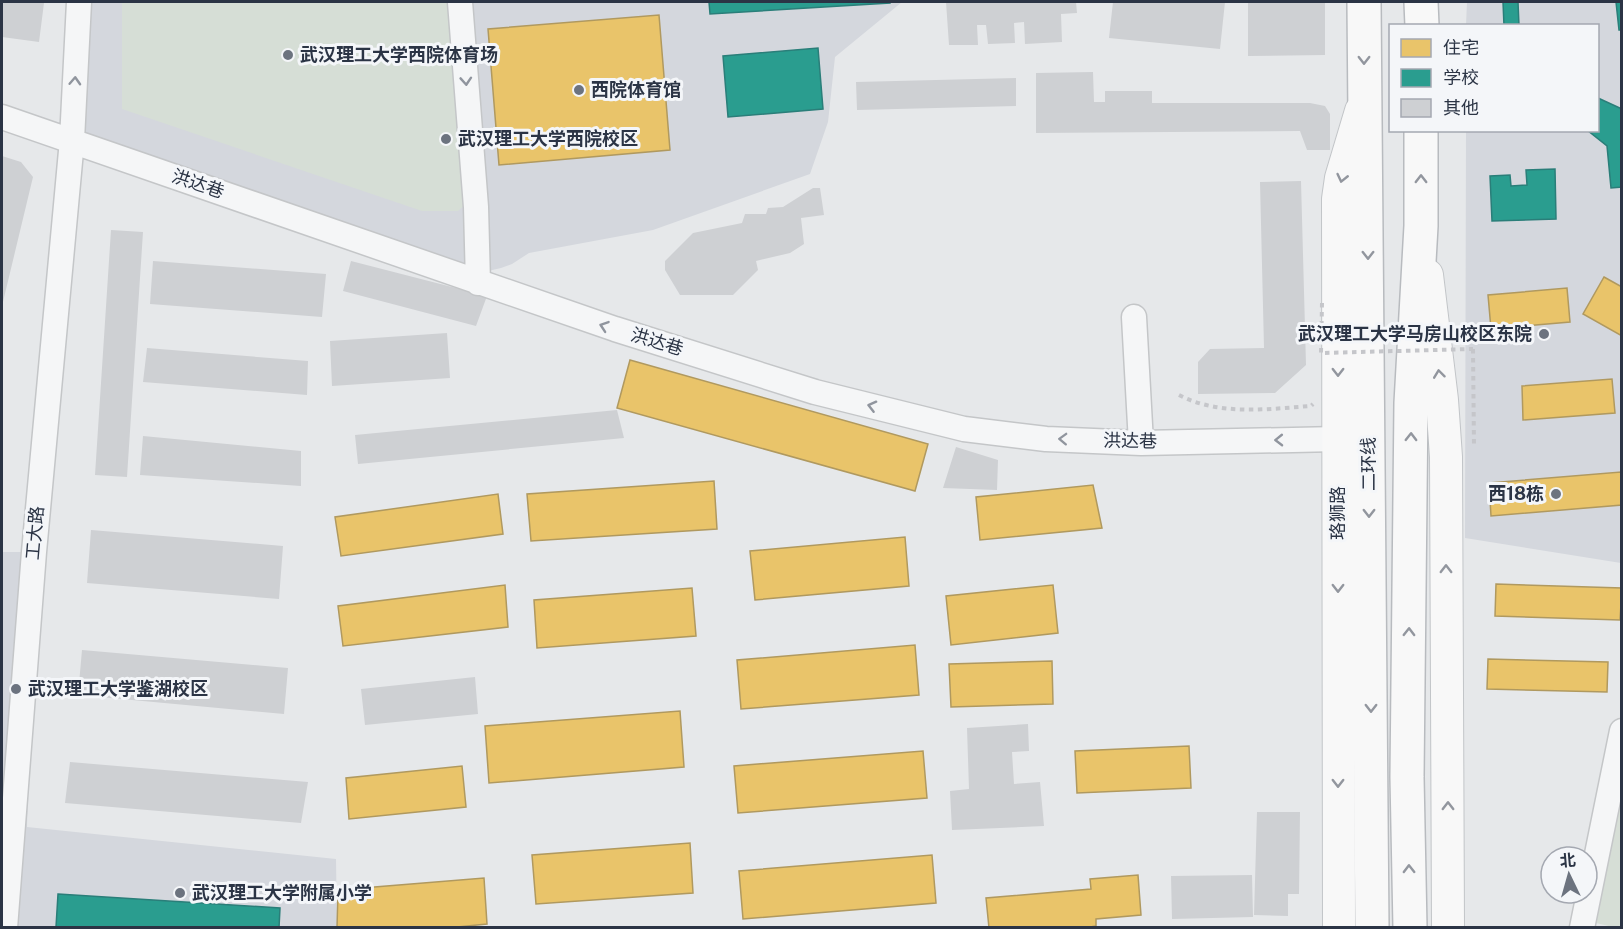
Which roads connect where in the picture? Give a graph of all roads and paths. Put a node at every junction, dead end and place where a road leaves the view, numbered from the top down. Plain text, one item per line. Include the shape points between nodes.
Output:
1 (79, 2) edge
2 (460, 2) edge
3 (1364, 2) edge
4 (1364, 101) junction
5 (2, 117) edge
6 (1421, 132) edge
7 (72, 140) junction
8 (1421, 226) junction
9 (478, 283) junction
10 (1322, 303) dead end
11 (1134, 317) dead end
12 (1322, 353) junction
13 (1322, 363) dead end
14 (1179, 395) dead end
15 (1317, 400) dead end
16 (1338, 439) junction
17 (1141, 443) junction
18 (1474, 453) dead end
19 (1622, 731) edge
20 (5, 927) edge
21 (1339, 927) edge
22 (1372, 927) edge
23 (1410, 927) edge
24 (1448, 927) edge
25 (1582, 927) edge

7 -> 1 street, 工大路
2 -> 9 street
3 -> 4 highway, 二环线
4 -> 16 main road, 珞狮路 via 1338,199
4 -> 22 highway, 二环线
5 - 7 street, 洪达巷
8 -> 6 highway
7 - 9 street, 洪达巷
7 - 20 street, 工大路 via 33,552
23 -> 8 highway via 1407,777 1411,403
24 -> 8 main road via 1446,457
17 -> 9 street, 洪达巷 via 1046,439 964,429 815,392
10 - 12 path, bridge
11 - 17 street
12 - 13 path
12 - 18 path, bridge via 1473,349
14 - 15 path via 1214,408 1311,406
16 -> 17 street, 洪达巷
16 -> 21 main road, 珞狮路
19 - 25 street

